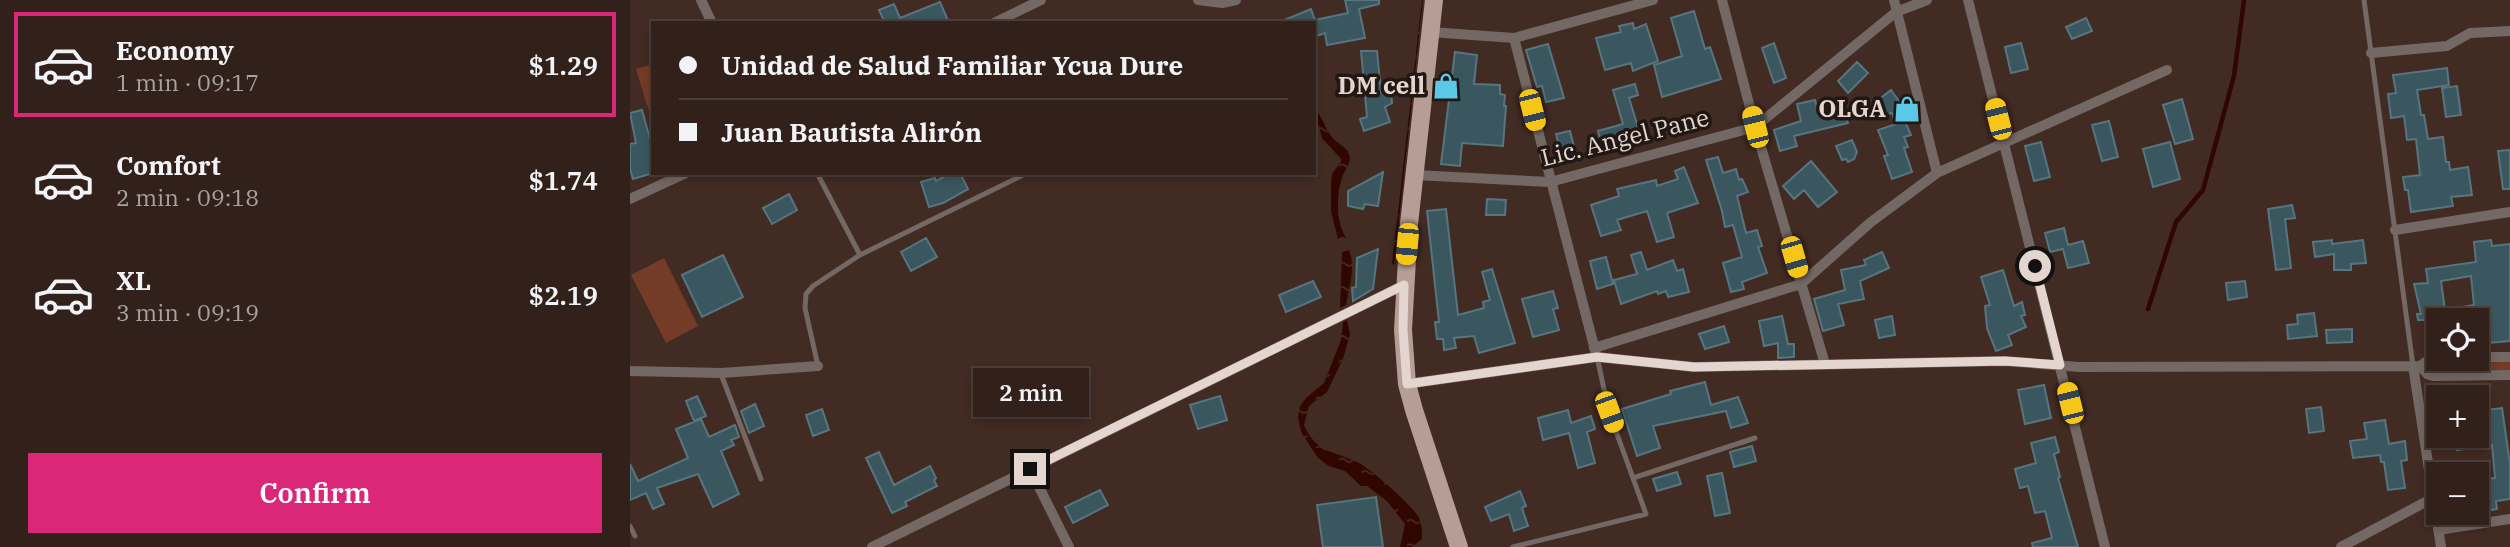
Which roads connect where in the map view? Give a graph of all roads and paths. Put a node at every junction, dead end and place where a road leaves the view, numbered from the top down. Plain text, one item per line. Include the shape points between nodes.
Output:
1 (701, 0) edge
2 (1041, 0) edge
3 (1198, 0) edge
4 (1236, 0) edge
5 (1434, 0) edge
6 (1649, 0) edge
7 (1722, 0) edge
8 (1894, 0) edge
9 (1927, 0) edge
10 (1968, 0) edge
11 (2364, 0) edge
12 (1896, 12) junction
13 (1009, 19) edge
14 (711, 21) edge
15 (2510, 31) edge
16 (1430, 32) junction
17 (1514, 38) junction
18 (2371, 53) junction
19 (2167, 70) dead end
20 (1755, 127) junction
21 (2004, 143) junction
22 (1937, 173) junction
23 (681, 175) edge
24 (818, 175) edge
25 (1023, 175) edge
26 (1415, 175) junction
27 (1550, 183) junction
28 (630, 199) edge
29 (2510, 212) edge
30 (2395, 230) junction
31 (860, 255) junction
32 (1801, 284) junction
33 (1404, 285) junction
34 (1595, 352) junction
35 (2510, 357) edge
36 (2489, 358) edge
37 (2426, 361) edge
38 (1825, 364) junction
39 (2060, 365) junction
40 (818, 366) joint
41 (2417, 366) junction
42 (630, 371) edge
43 (721, 373) junction
44 (2510, 375) edge
45 (1407, 384) junction
46 (1755, 438) dead end
47 (2429, 462) edge
48 (1030, 469) junction
49 (1633, 478) junction
50 (761, 479) dead end
51 (2426, 502) edge
52 (2510, 519) edge
53 (2437, 525) edge
54 (630, 526) edge
55 (2438, 530) junction
56 (635, 536) dead end
57 (872, 547) edge
58 (1069, 547) edge
59 (1459, 547) edge
60 (1513, 547) edge
61 (2105, 547) edge
62 (2342, 547) edge
63 (2441, 547) edge

1 - 14 street
2 - 13 street
3 - 4 street
5 - 16 main road
6 - 17 street
7 - 20 street
8 - 12 street
9 - 12 street, Lic. Angel Pane
10 - 21 street
11 - 18 lane
12 - 20 street, Lic. Angel Pane
12 - 22 street
15 - 18 street via 2470,33 2447,46
16 - 17 street
16 - 26 main road
17 - 27 street
18 - 30 lane
19 - 21 street
20 - 27 street, Lic. Angel Pane
20 - 32 street
21 - 22 street
21 - 39 street
22 - 32 street via 1871,222
23 - 28 street
24 - 31 lane
25 - 31 lane
26 - 27 street, Lic. Angel Pane
26 - 33 main road
27 - 34 street
29 - 30 street
30 - 41 lane
31 - 40 lane via 806,294
32 - 34 street
32 - 38 street
33 - 45 main road
33 - 48 street
34 - 38 street via 1694,367
34 - 45 street
34 - 49 lane via 1609,412
35 - 36 street
37 - 41 street
38 - 39 street via 2005,361
39 - 41 street
39 - 61 street
40 - 43 street
41 - 44 street via 2433,376
41 - 47 street
42 - 43 street
43 - 50 lane
45 - 59 main road
46 - 49 lane
48 - 57 street
48 - 58 street
49 - 60 lane via 1646,514
51 - 62 street
52 - 55 street
53 - 55 street
54 - 56 lane
55 - 63 street

